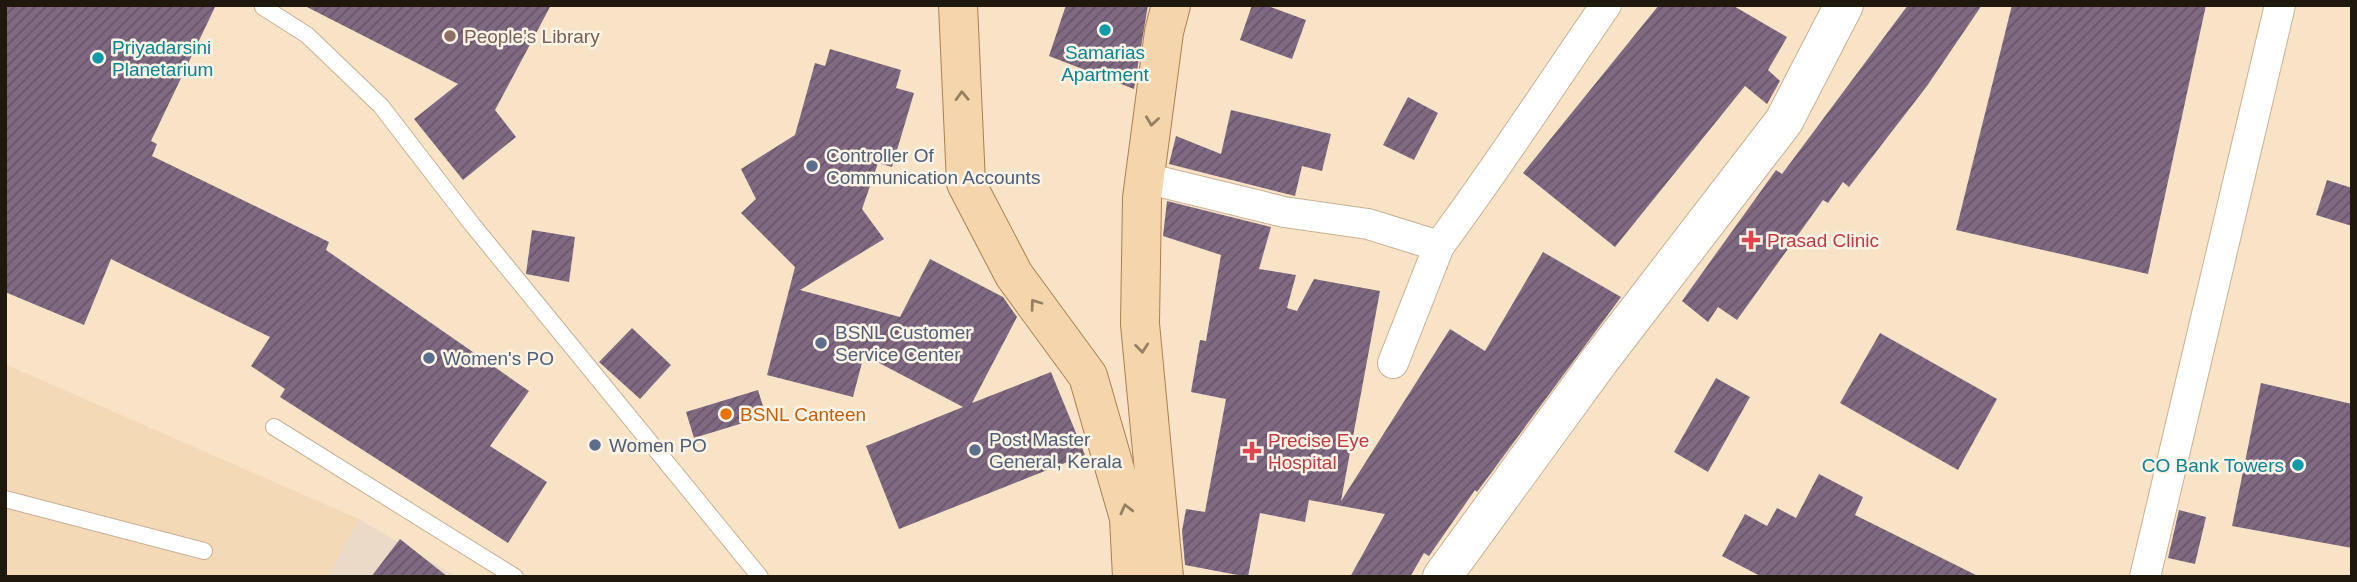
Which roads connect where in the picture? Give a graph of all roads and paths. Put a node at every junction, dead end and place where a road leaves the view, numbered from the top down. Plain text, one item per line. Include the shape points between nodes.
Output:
1 (958, 5) edge
2 (1171, 5) edge
3 (1606, 5) edge
4 (1844, 5) edge
5 (2280, 5) edge
6 (263, 8) dead end
7 (1145, 178) junction
8 (1439, 246) junction
9 (1393, 363) dead end
10 (274, 427) dead end
11 (5, 499) edge
12 (204, 551) dead end
13 (515, 577) edge
14 (760, 577) edge
15 (1132, 577) edge
16 (1164, 577) edge
17 (1441, 577) edge
18 (2145, 577) edge

15 -> 1 main road via 1129,517 1088,376 1014,275 966,183
2 -> 7 main road
3 - 8 street via 1505,157
4 - 17 street via 1784,121
5 - 18 street
6 - 14 lane via 307,35 382,106 471,223
7 - 8 street via 1283,212 1368,224
7 -> 16 main road via 1140,324
8 - 9 street
10 - 13 lane
11 - 12 lane

